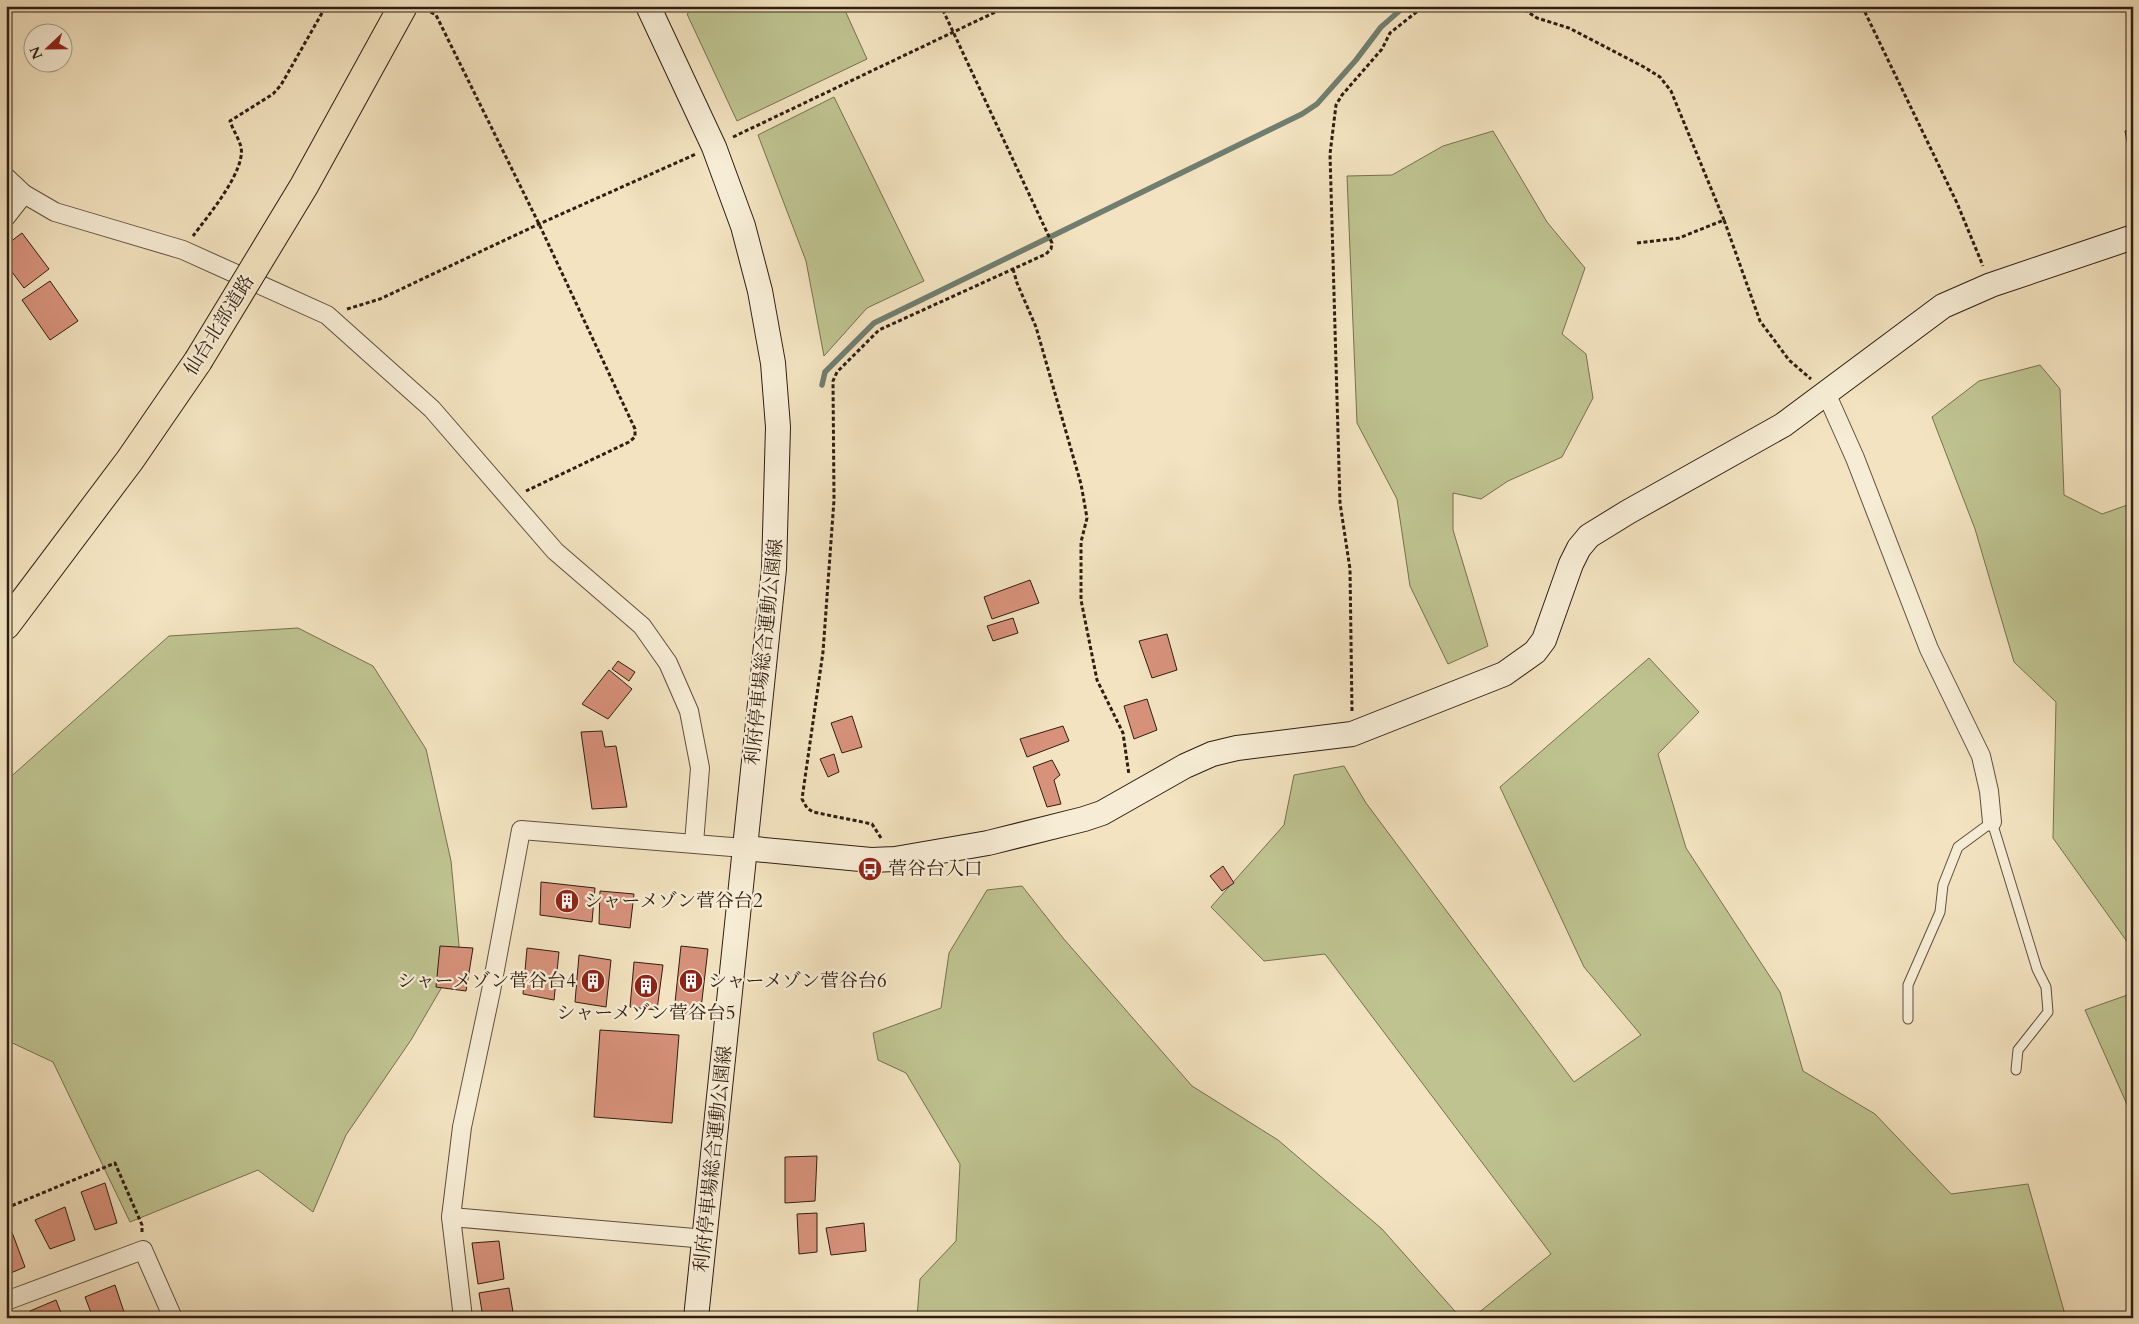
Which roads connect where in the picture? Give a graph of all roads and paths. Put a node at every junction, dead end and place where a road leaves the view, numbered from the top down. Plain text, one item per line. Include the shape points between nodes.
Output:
1 (326, 6) edge
2 (403, 6) edge
3 (420, 6) edge
4 (648, 6) edge
5 (941, 6) edge
6 (1008, 6) edge
7 (1424, 6) edge
8 (1519, 6) edge
9 (1862, 6) edge
10 (954, 32) junction
11 (714, 147) junction
12 (6, 177) edge
13 (24, 194) junction
14 (6, 216) edge
15 (1724, 220) junction
16 (539, 224) junction
17 (2133, 237) edge
18 (1637, 243) dead end
19 (183, 250) junction
20 (1013, 269) junction
21 (1990, 284) junction
22 (327, 315) junction
23 (1826, 393) junction
24 (509, 500) junction
25 (6, 626) edge
26 (1352, 734) junction
27 (1136, 795) junction
28 (1992, 822) junction
29 (694, 843) junction
30 (744, 848) junction
31 (895, 859) junction
32 (1908, 1019) dead end
33 (2016, 1070) dead end
34 (6, 1208) edge
35 (451, 1217) junction
36 (706, 1240) junction
37 (143, 1250) junction
38 (6, 1301) edge
39 (173, 1318) edge
40 (463, 1318) edge
41 (696, 1318) edge

1 - 19 path via 281,85 273,94 230,121 241,149 238,165 226,192
2 - 25 highway, 仙台北部道路, bridge via 304,186 198,361 130,460
3 - 16 path via 436,15
4 - 11 street, 利府停車場総合運動公園線
5 - 10 path
6 - 10 path
7 - 26 path via 1390,33 1382,48 1342,95 1336,105 1330,154 1340,503 1350,569
8 - 15 path via 1537,18 1569,28 1660,77 1671,91
9 - 21 path via 1957,203
10 - 11 path
10 - 20 path via 1052,243 1046,254
11 - 16 path
11 - 30 street, 利府停車場総合運動公園線 via 743,226 760,290 778,428 774,569
12 - 13 street
13 - 14 street
13 - 19 street via 55,212
15 - 18 path via 1679,238
15 - 23 path via 1760,321 1789,360
16 - 22 path via 380,299
16 - 24 path via 635,429 635,437
17 - 21 street
19 - 22 street
20 - 27 path via 1036,328 1081,484 1086,518 1081,542 1081,600 1097,680 1123,733 1126,766
20 - 31 path via 879,330 837,372 833,381 834,510 822,652 802,799 813,812 872,824
21 - 23 street via 1943,306
22 - 24 street via 432,409
23 - 26 street via 1762,438 1589,536 1571,564 1544,640 1522,664 1478,685
23 - 28 street via 1855,458 1929,649 1981,756
24 - 29 street via 555,551 642,626 668,663 689,711 700,768
26 - 27 street via 1236,748 1212,754
27 - 31 street via 1102,812 1037,832
28 - 32 lane via 1958,847 1943,885 1940,912 1908,985
28 - 33 lane via 2046,987 2048,1012 2018,1050
29 - 30 street
29 - 35 street via 521,830 492,991 462,1127
30 - 31 street via 871,860
30 - 36 street, 利府停車場総合運動公園線
34 - 37 path via 115,1163 142,1225
35 - 36 street
35 - 40 street
36 - 41 street, 利府停車場総合運動公園線
37 - 38 street
37 - 39 street

